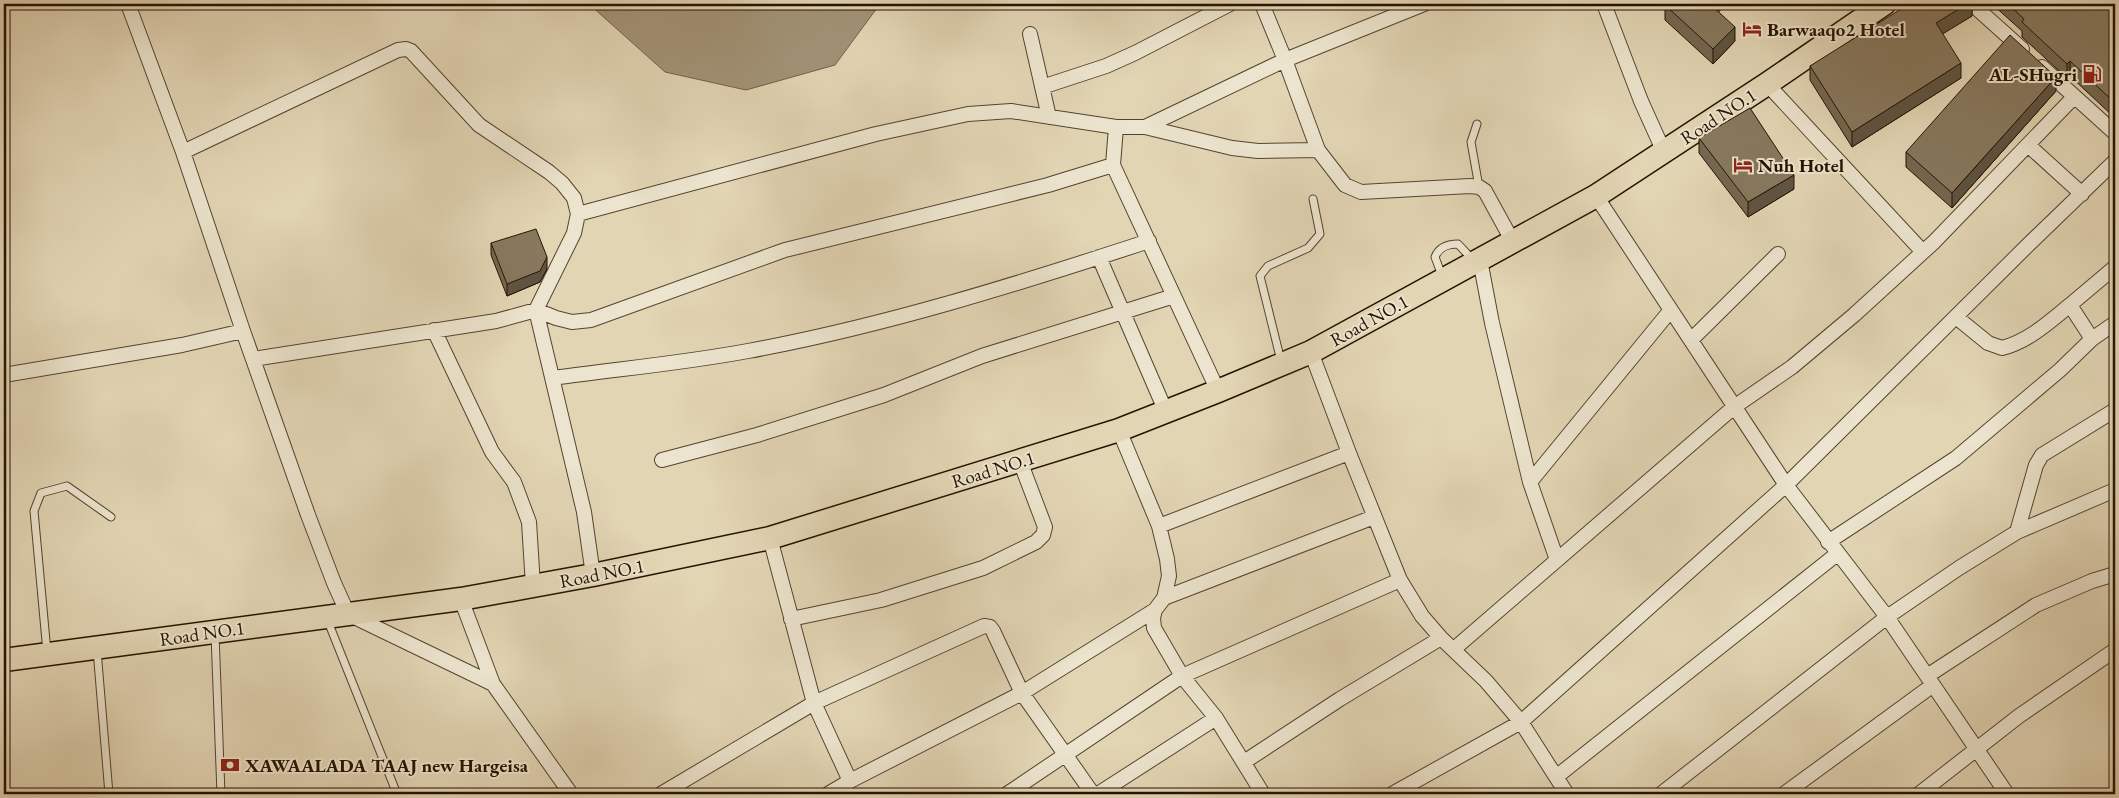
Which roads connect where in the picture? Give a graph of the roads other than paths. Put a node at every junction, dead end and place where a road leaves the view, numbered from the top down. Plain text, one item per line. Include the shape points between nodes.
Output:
1 (128, 4) edge
2 (1230, 4) edge
3 (1262, 4) edge
4 (1424, 4) edge
5 (1604, 4) edge
6 (1884, 4) edge
7 (1972, 4) edge
8 (1030, 34) dead end
9 (1285, 60) junction
10 (1767, 84) junction
11 (1042, 87) junction
12 (2074, 97) junction
13 (1049, 117) junction
14 (1476, 124) dead end
15 (1116, 127) junction
16 (1145, 127) junction
17 (2115, 133) edge
18 (2028, 145) junction
19 (1318, 150) junction
20 (183, 152) junction
21 (1664, 152) junction
22 (2115, 161) edge
23 (1113, 165) junction
24 (1479, 187) junction
25 (2082, 194) junction
26 (1596, 196) junction
27 (1313, 199) dead end
28 (578, 214) junction
29 (1149, 241) junction
30 (1513, 242) junction
31 (1923, 252) junction
32 (1778, 254) dead end
33 (1100, 257) junction
34 (1478, 261) junction
35 (2115, 267) edge
36 (1174, 296) junction
37 (2070, 305) junction
38 (536, 310) junction
39 (1123, 312) junction
40 (1670, 312) junction
41 (1956, 317) junction
42 (2115, 323) edge
43 (434, 330) junction
44 (243, 331) junction
45 (2092, 339) junction
46 (1691, 340) junction
47 (1311, 352) junction
48 (253, 359) junction
49 (1281, 364) junction
50 (4, 375) edge
51 (554, 378) junction
52 (1218, 391) junction
53 (1734, 407) junction
54 (2115, 410) edge
55 (1166, 412) junction
56 (1119, 430) junction
57 (1349, 453) junction
58 (662, 460) dead end
59 (1020, 461) junction
60 (1530, 482) junction
61 (1786, 485) junction
62 (2115, 490) edge
63 (111, 517) dead end
64 (1374, 518) junction
65 (1159, 526) junction
66 (2017, 532) junction
67 (770, 538) junction
68 (1828, 542) junction
69 (1837, 554) junction
70 (1557, 560) junction
71 (2115, 574) edge
72 (593, 575) junction
73 (1400, 580) junction
74 (532, 586) junction
75 (1164, 598) junction
76 (461, 599) junction
77 (1155, 610) junction
78 (348, 614) junction
79 (326, 617) junction
80 (1887, 617) junction
81 (791, 619) junction
82 (215, 632) junction
83 (1441, 638) junction
84 (97, 648) junction
85 (1454, 649) junction
86 (2115, 650) edge
87 (48, 654) junction
88 (4, 660) edge
89 (1182, 676) junction
90 (1930, 680) junction
91 (493, 684) junction
92 (1022, 693) junction
93 (814, 703) junction
94 (1216, 718) junction
95 (1521, 722) junction
96 (1976, 749) junction
97 (1066, 755) junction
98 (1244, 762) junction
99 (1556, 777) junction
100 (850, 781) junction
101 (109, 794) edge
102 (221, 794) edge
103 (397, 794) edge
104 (571, 794) edge
105 (661, 794) edge
106 (828, 794) edge
107 (1007, 794) edge
108 (1093, 794) edge
109 (1098, 794) edge
110 (1263, 794) edge
111 (1392, 794) edge
112 (1567, 794) edge
113 (1661, 794) edge
114 (1784, 794) edge
115 (1919, 794) edge
116 (2007, 794) edge

1 - 20 street
2 - 11 street via 1106,66
3 - 9 street
4 - 9 street
5 - 21 street
6 - 10 highway, Road NO.1
7 - 12 street
8 - 11 street
9 - 16 street
9 - 19 street
10 - 21 highway, Road NO.1
10 - 31 street
11 - 13 street
12 - 17 street
12 - 18 street
13 - 15 street
13 - 28 street via 1011,111 968,114 876,134
14 - 24 lane via 1471,142
15 - 16 street
15 - 23 street
16 - 19 street via 1232,148
18 - 25 street
18 - 31 street
19 - 24 street via 1345,185 1361,192
20 - 28 street via 406,48 479,125 562,183 574,198
20 - 44 street
21 - 26 highway, Road NO.1
22 - 25 street
23 - 29 street
23 - 38 street via 1048,185 785,250 591,320 572,322
24 - 30 street via 1485,191
25 - 41 street
26 - 30 highway, Road NO.1
26 - 40 street
27 - 49 lane via 1320,234 1308,248 1268,266 1260,276
28 - 38 street via 574,233
29 - 33 street
29 - 36 street
30 - 34 highway, Road NO.1
31 - 53 street via 1792,367
32 - 46 street
33 - 39 street
33 - 51 street via 838,333 747,352
34 - 47 highway, Road NO.1
34 - 60 street
35 - 37 street
36 - 39 street
36 - 52 street
37 - 41 street via 2040,330 2002,348 1988,343
37 - 45 street
38 - 43 street via 496,321
38 - 51 street
39 - 55 street
39 - 58 street via 982,356 884,395
40 - 46 street
40 - 60 street
41 - 61 street
42 - 45 street
43 - 48 street
43 - 74 street via 492,452 514,482 529,522
44 - 48 street
44 - 50 street via 182,345
45 - 68 street via 1956,458
46 - 53 street
47 - 49 highway, Road NO.1
47 - 57 street
48 - 78 street via 330,575
49 - 52 highway, Road NO.1
51 - 72 street via 584,512
52 - 55 highway, Road NO.1
53 - 61 street
53 - 70 street
54 - 66 street via 2042,455 2036,465
55 - 56 highway, Road NO.1
56 - 59 highway, Road NO.1
56 - 65 street
57 - 64 street
57 - 65 street
59 - 67 highway, Road NO.1
59 - 81 street via 1045,527 1036,542 983,568 881,600
60 - 70 street
61 - 68 street
61 - 95 street
62 - 66 street
63 - 87 lane via 67,486 41,493 34,511
64 - 73 street
64 - 75 street
65 - 75 street via 1169,576
66 - 80 street
67 - 72 highway, Road NO.1
67 - 81 street
68 - 69 street
69 - 80 street
69 - 99 street
70 - 85 street
71 - 90 street via 2036,605
72 - 74 highway, Road NO.1
73 - 83 street via 1422,616
73 - 89 street
74 - 76 highway, Road NO.1
75 - 77 street
76 - 78 highway, Road NO.1
76 - 91 street
77 - 89 street via 1154,628
77 - 92 street
78 - 79 highway, Road NO.1
78 - 91 street
79 - 82 highway, Road NO.1
79 - 103 lane
80 - 90 street
80 - 113 street
81 - 93 street
82 - 84 highway, Road NO.1
82 - 102 lane
83 - 85 street
83 - 98 street
84 - 87 highway, Road NO.1
84 - 101 lane
85 - 95 street
86 - 96 street
87 - 88 highway, Road NO.1
89 - 94 street
89 - 97 street
90 - 96 street
90 - 114 street
91 - 104 street
92 - 93 street via 993,631 984,626
92 - 97 street
92 - 100 street
93 - 100 street
93 - 105 street
94 - 98 street
94 - 109 street
95 - 99 street
95 - 111 street
96 - 115 street
96 - 116 street
97 - 107 street
97 - 108 street
98 - 110 street
99 - 112 street
100 - 106 street

